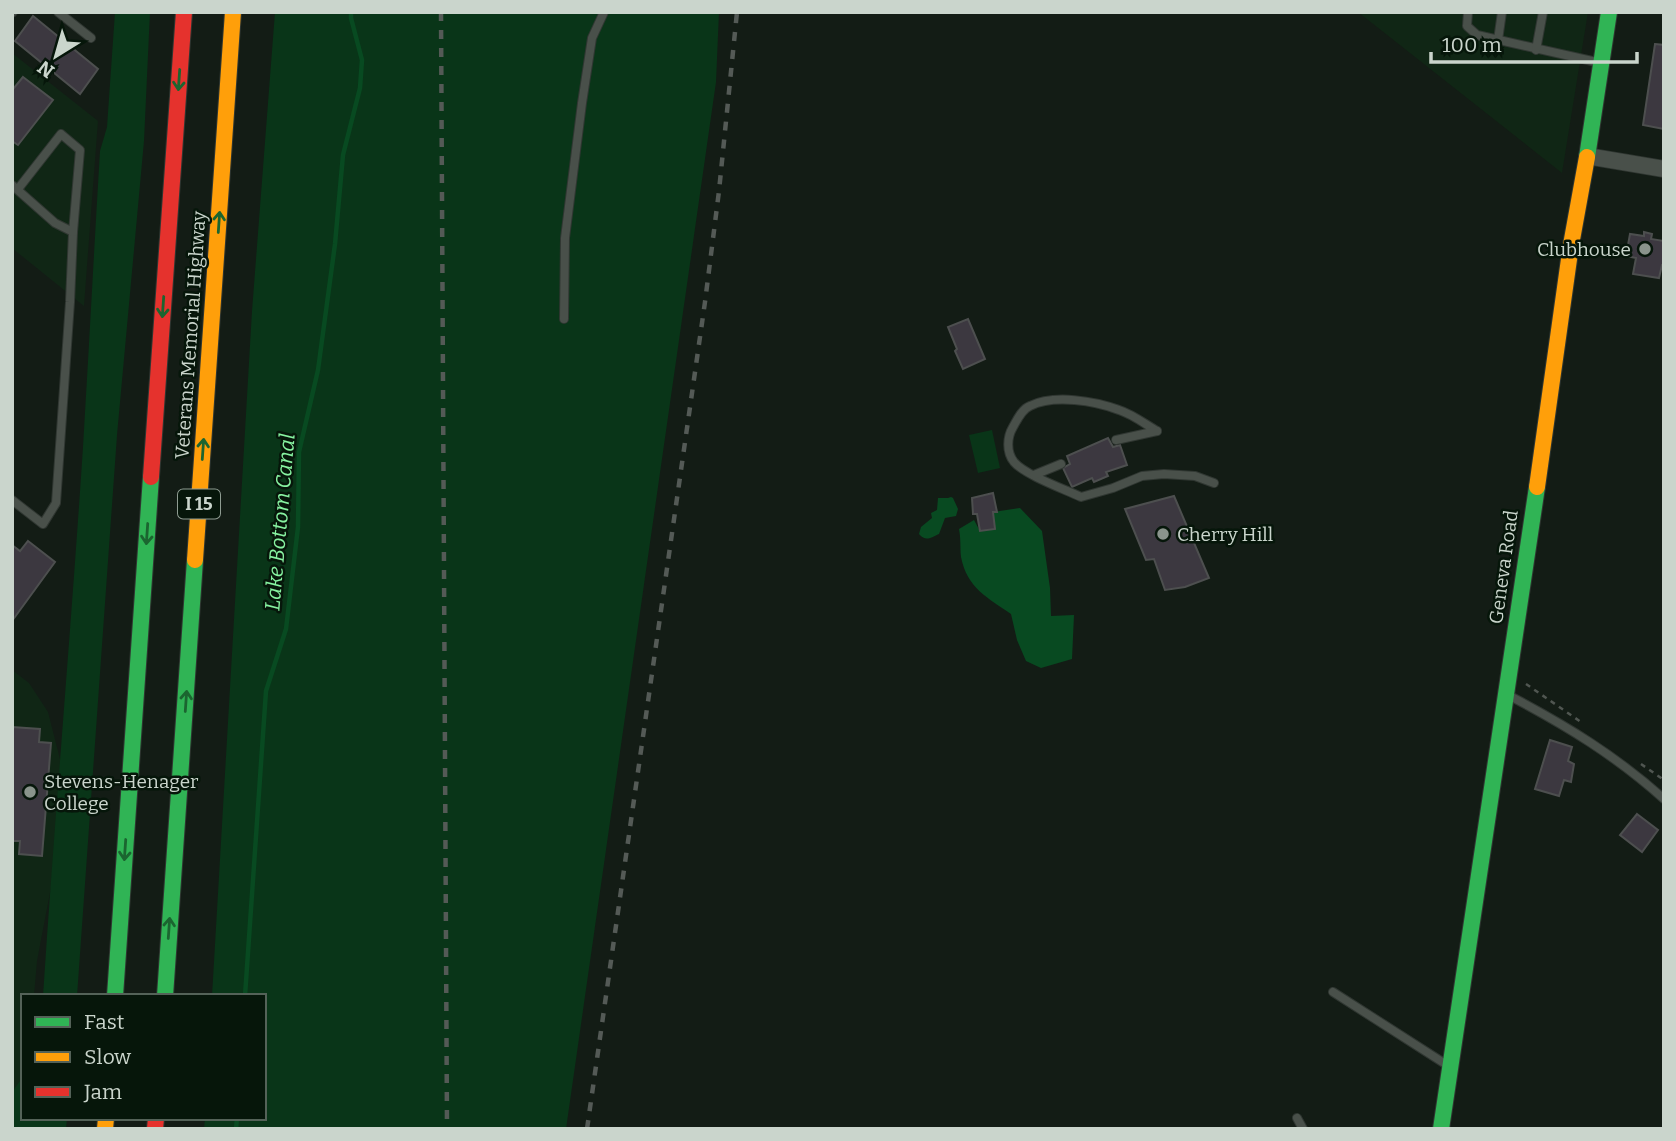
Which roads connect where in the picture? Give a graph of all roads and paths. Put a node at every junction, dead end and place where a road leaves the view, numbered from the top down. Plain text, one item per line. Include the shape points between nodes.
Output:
1 (58, 12) edge
2 (184, 12) edge
3 (233, 12) edge
4 (604, 12) edge
5 (1468, 12) edge
6 (1502, 12) edge
7 (1543, 12) edge
8 (1609, 12) edge
9 (91, 38) dead end
10 (1497, 40) junction
11 (1536, 50) junction
12 (1601, 63) junction
13 (1587, 156) junction
14 (1664, 169) edge
15 (15, 187) edge
16 (73, 232) junction
17 (564, 319) dead end
18 (1116, 440) dead end
19 (1061, 464) dead end
20 (1034, 475) junction
21 (1214, 483) dead end
22 (12, 500) edge
23 (1510, 673) junction
24 (1506, 694) junction
25 (1570, 715) dead end
26 (1664, 799) edge
27 (1332, 992) dead end
28 (115, 994) edge
29 (164, 994) edge
30 (1450, 1067) junction
31 (1297, 1118) dead end
32 (1303, 1129) edge
33 (1441, 1129) edge

1 - 9 lane
2 -> 28 main road, Veterans Memorial Highway / I 15
29 -> 3 main road, Veterans Memorial Highway / I 15
4 - 17 lane via 592,38 582,103 565,238
5 - 10 lane via 1466,26 1477,35
6 - 10 lane
7 - 11 lane
8 - 12 main road, Geneva Road
10 - 11 lane
11 - 12 lane
12 - 13 main road, Geneva Road
13 - 14 street
13 - 23 main road, Geneva Road
15 - 16 lane via 55,223
15 - 16 lane via 61,134 80,150
16 - 22 lane via 56,503 43,524
18 - 20 lane via 1157,431 1121,410 1086,400 1028,407 1010,432 1008,448 1014,461
19 - 20 lane
20 - 21 lane via 1081,497 1142,476 1195,476
23 - 24 main road, Geneva Road
23 - 25 path
24 - 26 lane via 1598,747
24 - 30 main road, Geneva Road
27 - 30 lane
30 - 33 main road, Geneva Road
31 - 32 lane

